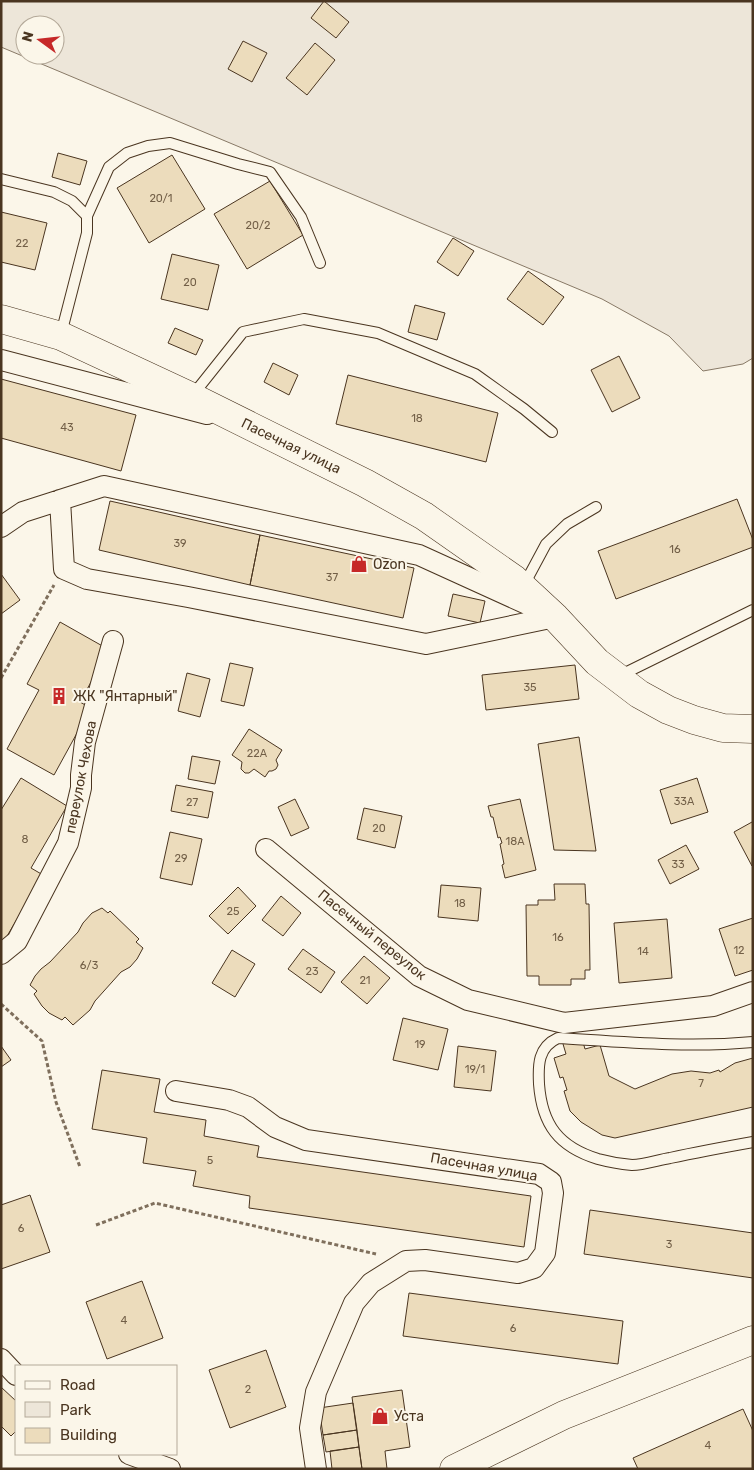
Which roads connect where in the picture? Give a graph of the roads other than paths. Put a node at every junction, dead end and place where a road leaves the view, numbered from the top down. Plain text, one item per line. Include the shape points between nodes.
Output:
1 (1, 179) edge
2 (87, 216) junction
3 (320, 262) dead end
4 (1, 319) edge
5 (61, 336) junction
6 (1, 360) edge
7 (192, 397) junction
8 (247, 425) junction
9 (552, 432) dead end
10 (60, 500) junction
11 (596, 507) dead end
12 (1, 527) edge
13 (523, 588) junction
14 (753, 610) edge
15 (555, 617) junction
16 (114, 642) dead end
17 (617, 677) junction
18 (753, 730) edge
19 (266, 848) dead end
20 (1, 954) edge
21 (753, 992) edge
22 (753, 1042) edge
23 (176, 1091) dead end
24 (753, 1142) edge
25 (753, 1340) edge
26 (1, 1359) edge
27 (15, 1373) edge
28 (132, 1455) edge
29 (170, 1469) edge
30 (316, 1469) edge
31 (454, 1469) edge

1 - 2 lane via 54,192
2 - 3 lane via 109,167 126,153 170,143 270,172 301,216
2 - 5 lane via 87,233
4 - 5 street, Пасечная улица
5 - 7 street, Пасечная улица
6 - 8 street
7 - 8 street, Пасечная улица
7 - 9 lane via 243,332 304,319 378,333 475,374
8 - 13 street, Пасечная улица via 424,516
10 - 12 street, Пасечная улица via 23,512
10 - 15 street, Пасечная улица via 104,486 419,555
10 - 15 street via 64,569 87,580 426,644
11 - 13 lane via 567,524 546,544
13 - 15 street, Пасечная улица
14 - 17 lane
15 - 17 street, Пасечная улица via 597,662
16 - 20 street, переулок Чехова via 85,742 81,788 68,843 17,941
17 - 18 street, Пасечная улица via 668,710 723,728
19 - 21 street, Пасечный переулок via 418,976 468,1000 564,1023 713,1006
22 - 24 lane via 707,1045 558,1038 549,1042 543,1051 539,1077 540,1098 556,1134 568,1146 588,1156 634,1165
23 - 30 street, Пасечная улица via 238,1103 275,1127 306,1140 540,1174 550,1182 553,1193 545,1253 534,1268 518,1273 425,1260 406,1261 371,1283 354,1303 316,1392 310,1428
25 - 31 street via 564,1415
26 - 27 street
28 - 29 street

